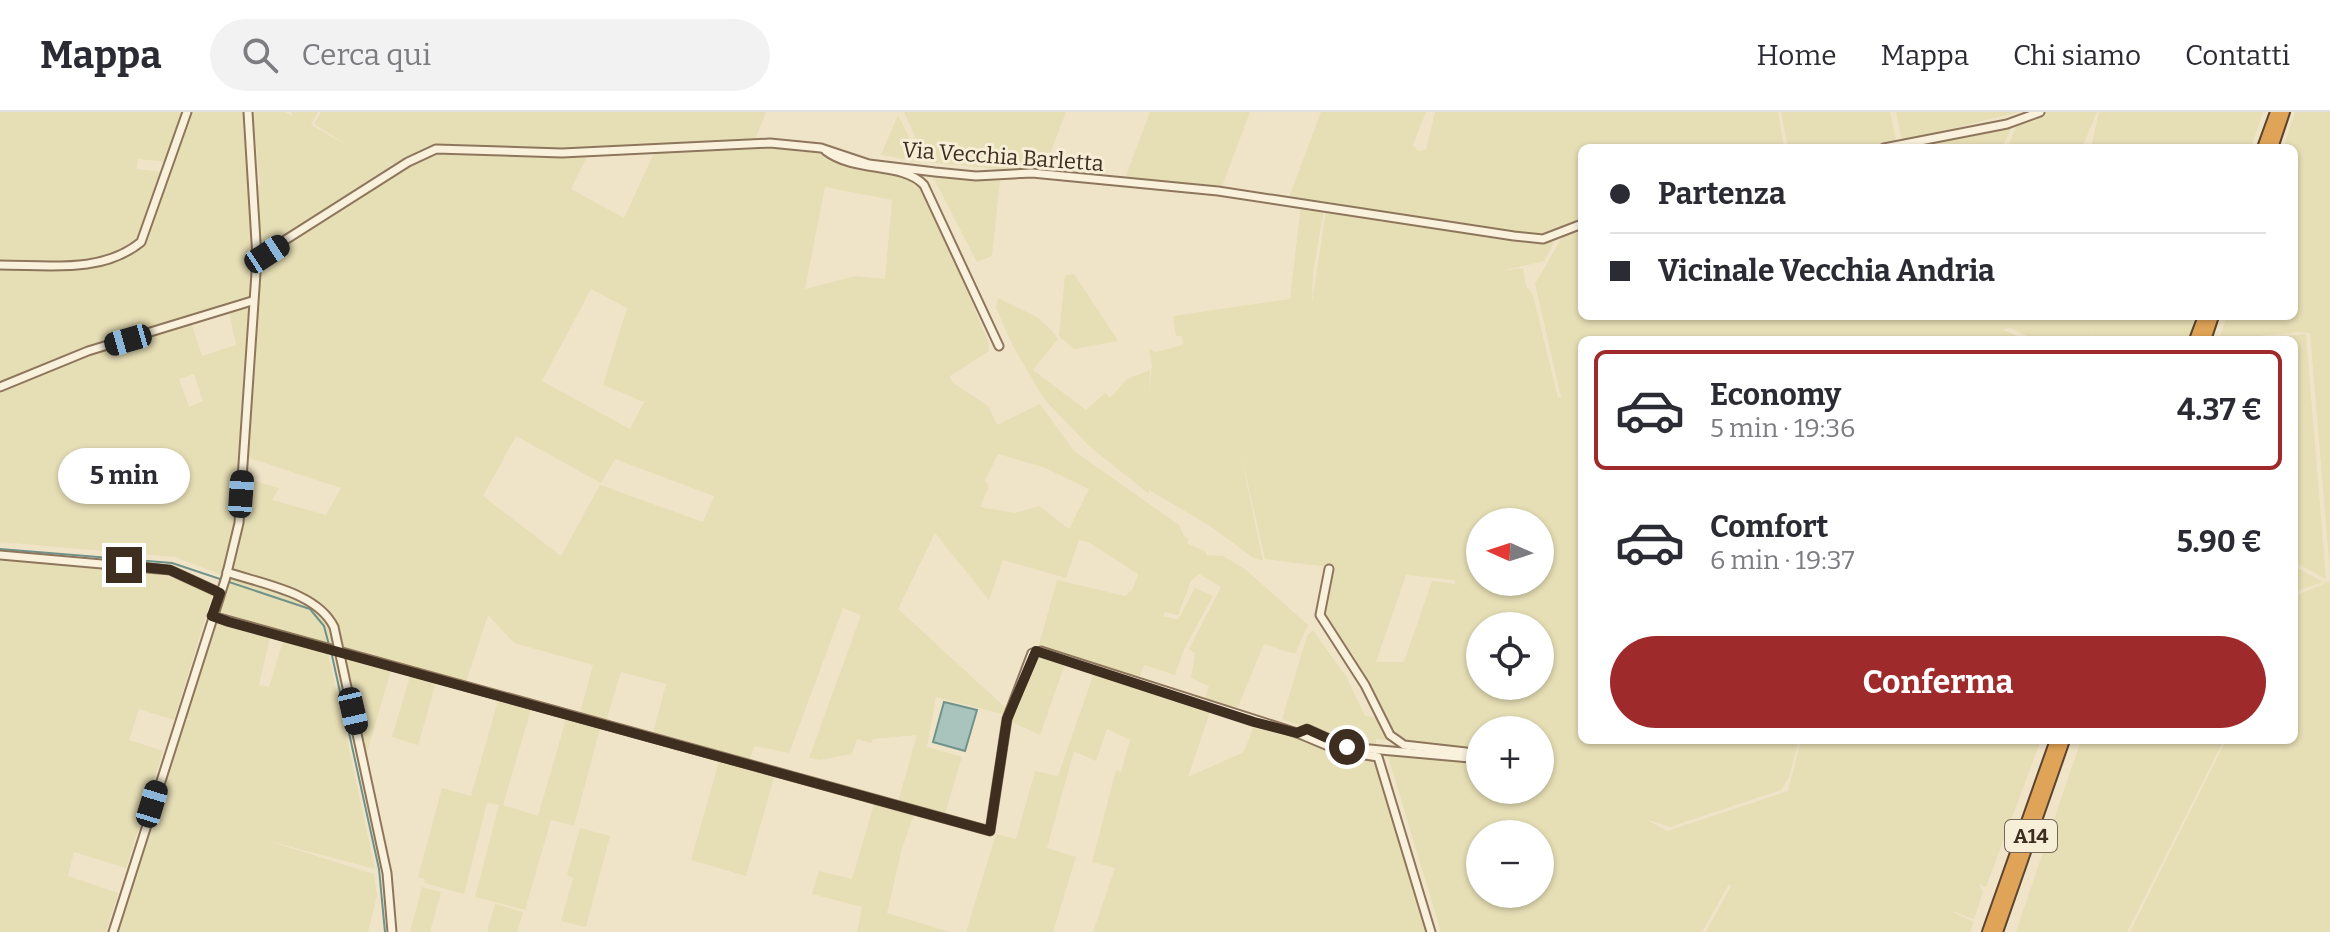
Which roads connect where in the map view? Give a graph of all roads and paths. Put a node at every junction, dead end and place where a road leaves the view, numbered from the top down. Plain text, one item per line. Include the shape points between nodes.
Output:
1 (187, 112) edge
2 (248, 112) edge
3 (2040, 112) edge
4 (2276, 112) edge
5 (2284, 112) edge
6 (1905, 144) edge
7 (2264, 144) edge
8 (2273, 144) edge
9 (821, 148) junction
10 (1578, 226) edge
11 (257, 258) junction
12 (0, 265) edge
13 (252, 301) junction
14 (999, 346) dead end
15 (0, 387) edge
16 (0, 555) edge
17 (1329, 569) dead end
18 (224, 582) junction
19 (212, 616) junction
20 (337, 651) junction
21 (1297, 733) junction
22 (2055, 744) edge
23 (2063, 744) edge
24 (113, 932) edge
25 (392, 932) edge
26 (1431, 932) edge
27 (1988, 932) edge
28 (1997, 932) edge

1 - 12 street via 141,242 127,254 92,265
2 - 11 street
3 - 6 street via 1999,126
4 - 7 highway
5 - 8 highway
9 - 10 street, Via Vecchia Barletta via 869,164 1218,191 1543,239
9 - 11 street, Via Vecchia Barletta via 770,143 562,153 436,149
9 - 14 street via 843,163 919,180
11 - 13 street
13 - 15 street via 88,351
13 - 18 street via 239,523
16 - 18 street via 170,570
17 - 21 street via 1320,615 1390,735 1404,745 1470,755 1339,746 1307,729
18 - 19 street
18 - 20 street via 316,605 328,615
19 - 20 street
19 - 24 street
20 - 21 street via 990,831 1007,719 1034,652
20 - 25 street via 387,874
21 - 26 street via 1340,751 1378,757
22 - 27 highway, A14
23 - 28 highway, A14

